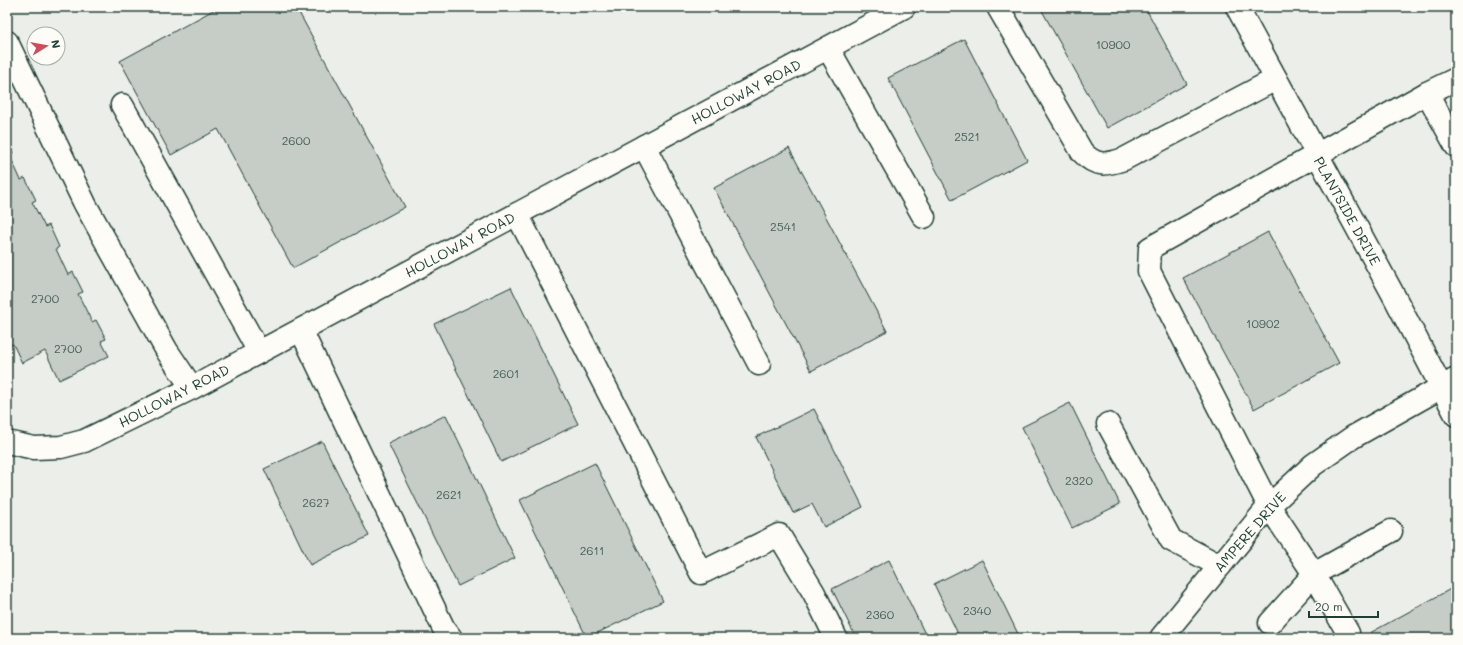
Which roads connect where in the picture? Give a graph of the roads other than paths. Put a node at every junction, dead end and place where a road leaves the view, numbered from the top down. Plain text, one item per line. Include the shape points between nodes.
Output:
1 (904, 7) edge
2 (998, 7) edge
3 (1237, 7) edge
4 (7, 42) edge
5 (828, 48) junction
6 (1456, 78) edge
7 (1276, 79) junction
8 (1427, 92) junction
9 (122, 106) dead end
10 (644, 146) junction
11 (1456, 146) edge
12 (1317, 154) junction
13 (517, 214) junction
14 (924, 216) dead end
15 (301, 330) junction
16 (259, 352) junction
17 (759, 364) dead end
18 (1448, 383) edge
19 (192, 388) junction
20 (1456, 415) edge
21 (1108, 424) dead end
22 (7, 442) edge
23 (1269, 506) junction
24 (1391, 531) dead end
25 (1220, 566) junction
26 (1314, 574) junction
27 (1270, 623) dead end
28 (1348, 633) dead end
29 (451, 638) edge
30 (836, 638) edge
31 (1161, 638) edge

1 - 5 street, HOLLOWAY ROAD
2 - 7 street via 1082,152 1099,164 1124,159
3 - 7 street, PLANTSIDE DRIVE
4 - 19 street via 85,204 167,351
5 - 10 street, HOLLOWAY ROAD
5 - 14 street
6 - 8 street
7 - 12 street, PLANTSIDE DRIVE
8 - 11 street
8 - 12 street
9 - 16 street
10 - 13 street, HOLLOWAY ROAD
10 - 17 street
12 - 18 street, PLANTSIDE DRIVE via 1394,296
12 - 23 street via 1150,248 1148,271
13 - 15 street, HOLLOWAY ROAD
13 - 30 street via 701,574 779,536 814,593
15 - 16 street, HOLLOWAY ROAD
15 - 29 street via 443,627
16 - 19 street, HOLLOWAY ROAD
18 - 20 street, PLANTSIDE DRIVE
18 - 23 street, AMPERE DRIVE via 1353,437 1313,465
19 - 22 street, HOLLOWAY ROAD via 84,441 61,447 34,448
21 - 25 street via 1171,540
23 - 25 street, AMPERE DRIVE
23 - 26 street
24 - 26 street
25 - 31 street, AMPERE DRIVE
26 - 27 street
26 - 28 street

